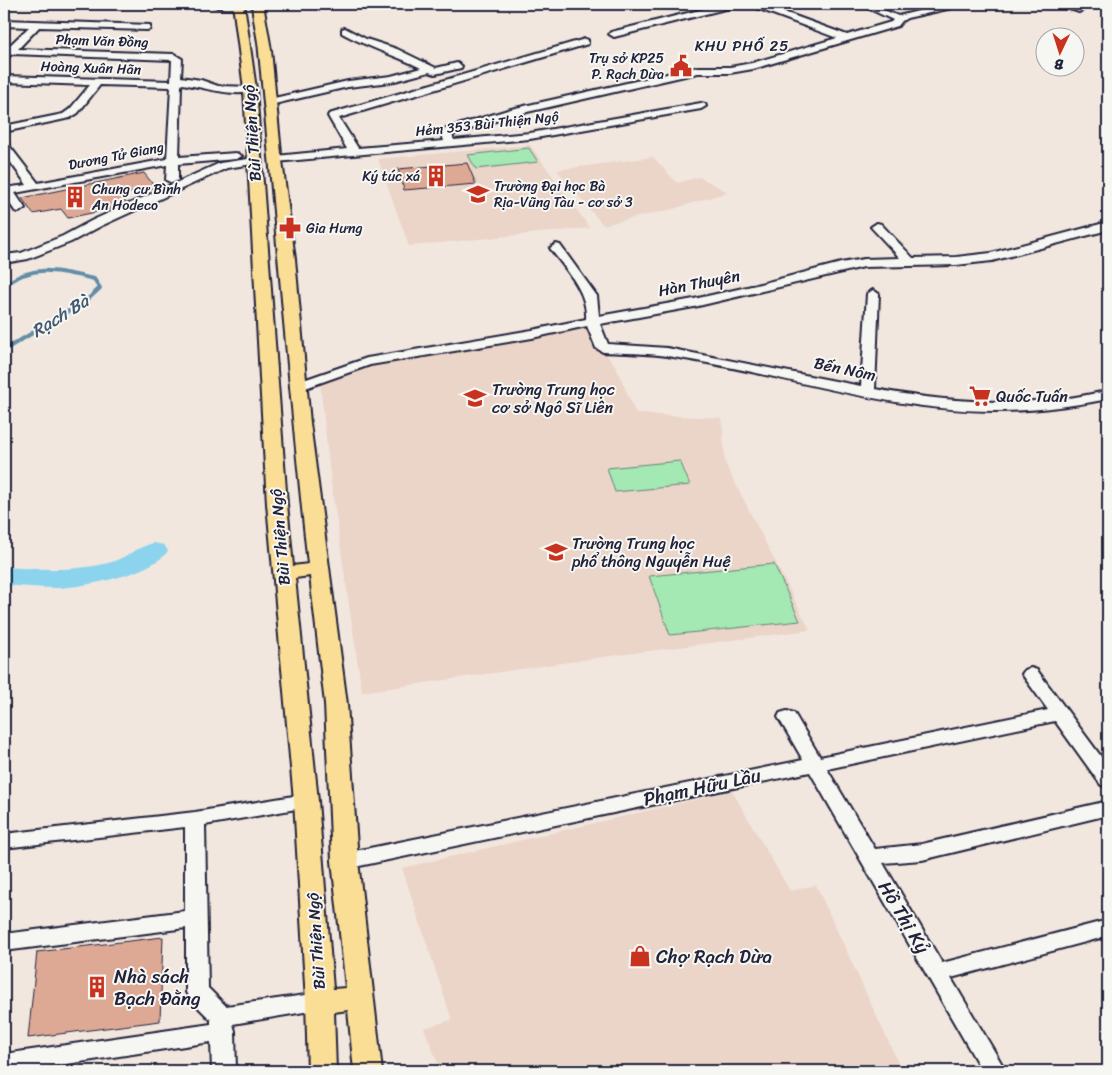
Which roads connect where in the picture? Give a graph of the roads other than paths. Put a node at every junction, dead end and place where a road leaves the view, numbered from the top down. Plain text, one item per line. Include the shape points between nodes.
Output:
1 (216, 4) edge
2 (734, 4) edge
3 (754, 4) edge
4 (863, 4) edge
5 (912, 4) edge
6 (956, 4) edge
7 (1060, 4) edge
8 (251, 5) edge
9 (1079, 9) dead end
10 (926, 10) junction
11 (898, 20) junction
12 (4, 23) edge
13 (37, 24) junction
14 (148, 27) dead end
15 (345, 31) dead end
16 (614, 34) dead end
17 (845, 38) junction
18 (585, 42) dead end
19 (6, 53) edge
20 (457, 66) dead end
21 (430, 69) junction
22 (4, 80) edge
23 (97, 82) junction
24 (177, 82) junction
25 (250, 89) junction
26 (270, 102) junction
27 (701, 106) dead end
28 (4, 129) edge
29 (450, 143) junction
30 (4, 146) edge
31 (355, 153) junction
32 (275, 156) junction
33 (254, 158) junction
34 (172, 160) junction
35 (172, 180) dead end
36 (35, 187) junction
37 (19, 208) dead end
38 (1108, 226) edge
39 (877, 227) dead end
40 (556, 248) dead end
41 (4, 259) edge
42 (909, 262) junction
43 (873, 294) dead end
44 (592, 321) junction
45 (295, 353) junction
46 (268, 355) junction
47 (297, 387) junction
48 (868, 392) junction
49 (1108, 395) edge
50 (320, 569) junction
51 (284, 573) junction
52 (1031, 674) dead end
53 (1060, 714) junction
54 (787, 718) dead end
55 (814, 763) junction
56 (1108, 780) edge
57 (306, 801) junction
58 (1108, 808) edge
59 (195, 818) junction
60 (4, 841) edge
61 (868, 857) junction
62 (344, 861) junction
63 (195, 918) junction
64 (1108, 928) edge
65 (4, 942) edge
66 (937, 973) junction
67 (361, 997) junction
68 (320, 1002) junction
69 (222, 1024) junction
70 (14, 1065) edge
71 (224, 1071) edge
72 (322, 1071) edge
73 (368, 1071) edge
74 (994, 1071) edge

1 - 8 street
2 - 16 street
3 - 17 street
4 - 11 street
5 - 10 street
6 - 10 street
7 - 9 street
8 - 25 main road, Bùi Thiện Ngộ
8 - 26 main road, Bùi Thiện Ngộ via 265,50
10 - 11 street
11 - 17 street via 895,24
12 - 13 street
13 - 14 street
13 - 19 street
15 - 21 street
17 - 29 street via 752,66 698,70 501,115 450,131 447,134
18 - 31 street via 333,116
19 - 24 street, Phạm Văn Đồng via 174,57 177,59
20 - 21 street via 435,71
21 - 26 street
22 - 23 street, Hoàng Xuân Hãn
23 - 24 street, Hoàng Xuân Hãn
23 - 28 street via 74,111 66,116
24 - 25 street via 202,83 217,89
24 - 34 street
25 - 33 main road, Bùi Thiện Ngộ
26 - 32 main road, Bùi Thiện Ngộ
27 - 29 street, Hẻm 353 Bùi Thiện Ngộ via 530,136
29 - 31 street, Hẻm 353 Bùi Thiện Ngộ
30 - 36 street
31 - 32 street, Hẻm 353 Bùi Thiện Ngộ
32 - 33 main road
32 - 45 main road, Bùi Thiện Ngộ
33 - 34 street, Dương Tử Giang
33 - 41 street via 224,165 35,252
33 - 46 main road, Bùi Thiện Ngộ
34 - 35 street
34 - 36 street, Dương Tử Giang
36 - 37 street, Dương Tử Giang via 7,191
38 - 42 street, Hàn Thuyên via 992,258
39 - 42 street
40 - 44 street via 590,296
42 - 44 street, Hàn Thuyên via 842,267 758,290
43 - 48 street
44 - 47 street, Hàn Thuyên via 367,362
44 - 48 street, Bến Nôm via 603,348 666,352
45 - 46 main road
45 - 47 main road, Bùi Thiện Ngộ
46 - 51 main road, Bùi Thiện Ngộ
47 - 50 main road, Bùi Thiện Ngộ
48 - 49 street, Bến Nôm via 907,399 1001,406 1065,404
50 - 51 main road
50 - 62 main road, Bùi Thiện Ngộ via 336,704
51 - 57 main road, Bùi Thiện Ngộ
52 - 53 street
53 - 55 street, Phạm Hữu Lầu
53 - 56 street
54 - 55 street, Hồ Thị Kỷ
55 - 61 street, Hồ Thị Kỷ
55 - 62 street, Phạm Hữu Lầu
57 - 59 street
57 - 68 main road, Bùi Thiện Ngộ
58 - 61 street via 922,852
59 - 60 street
59 - 63 street
61 - 66 street, Hồ Thị Kỷ
62 - 67 main road, Bùi Thiện Ngộ
63 - 65 street
63 - 69 street via 197,992 205,998
64 - 66 street
66 - 74 street, Hồ Thị Kỷ
67 - 68 main road
67 - 73 main road, Bùi Thiện Ngộ
68 - 69 street
68 - 72 main road, Bùi Thiện Ngộ
69 - 70 street
69 - 71 street

